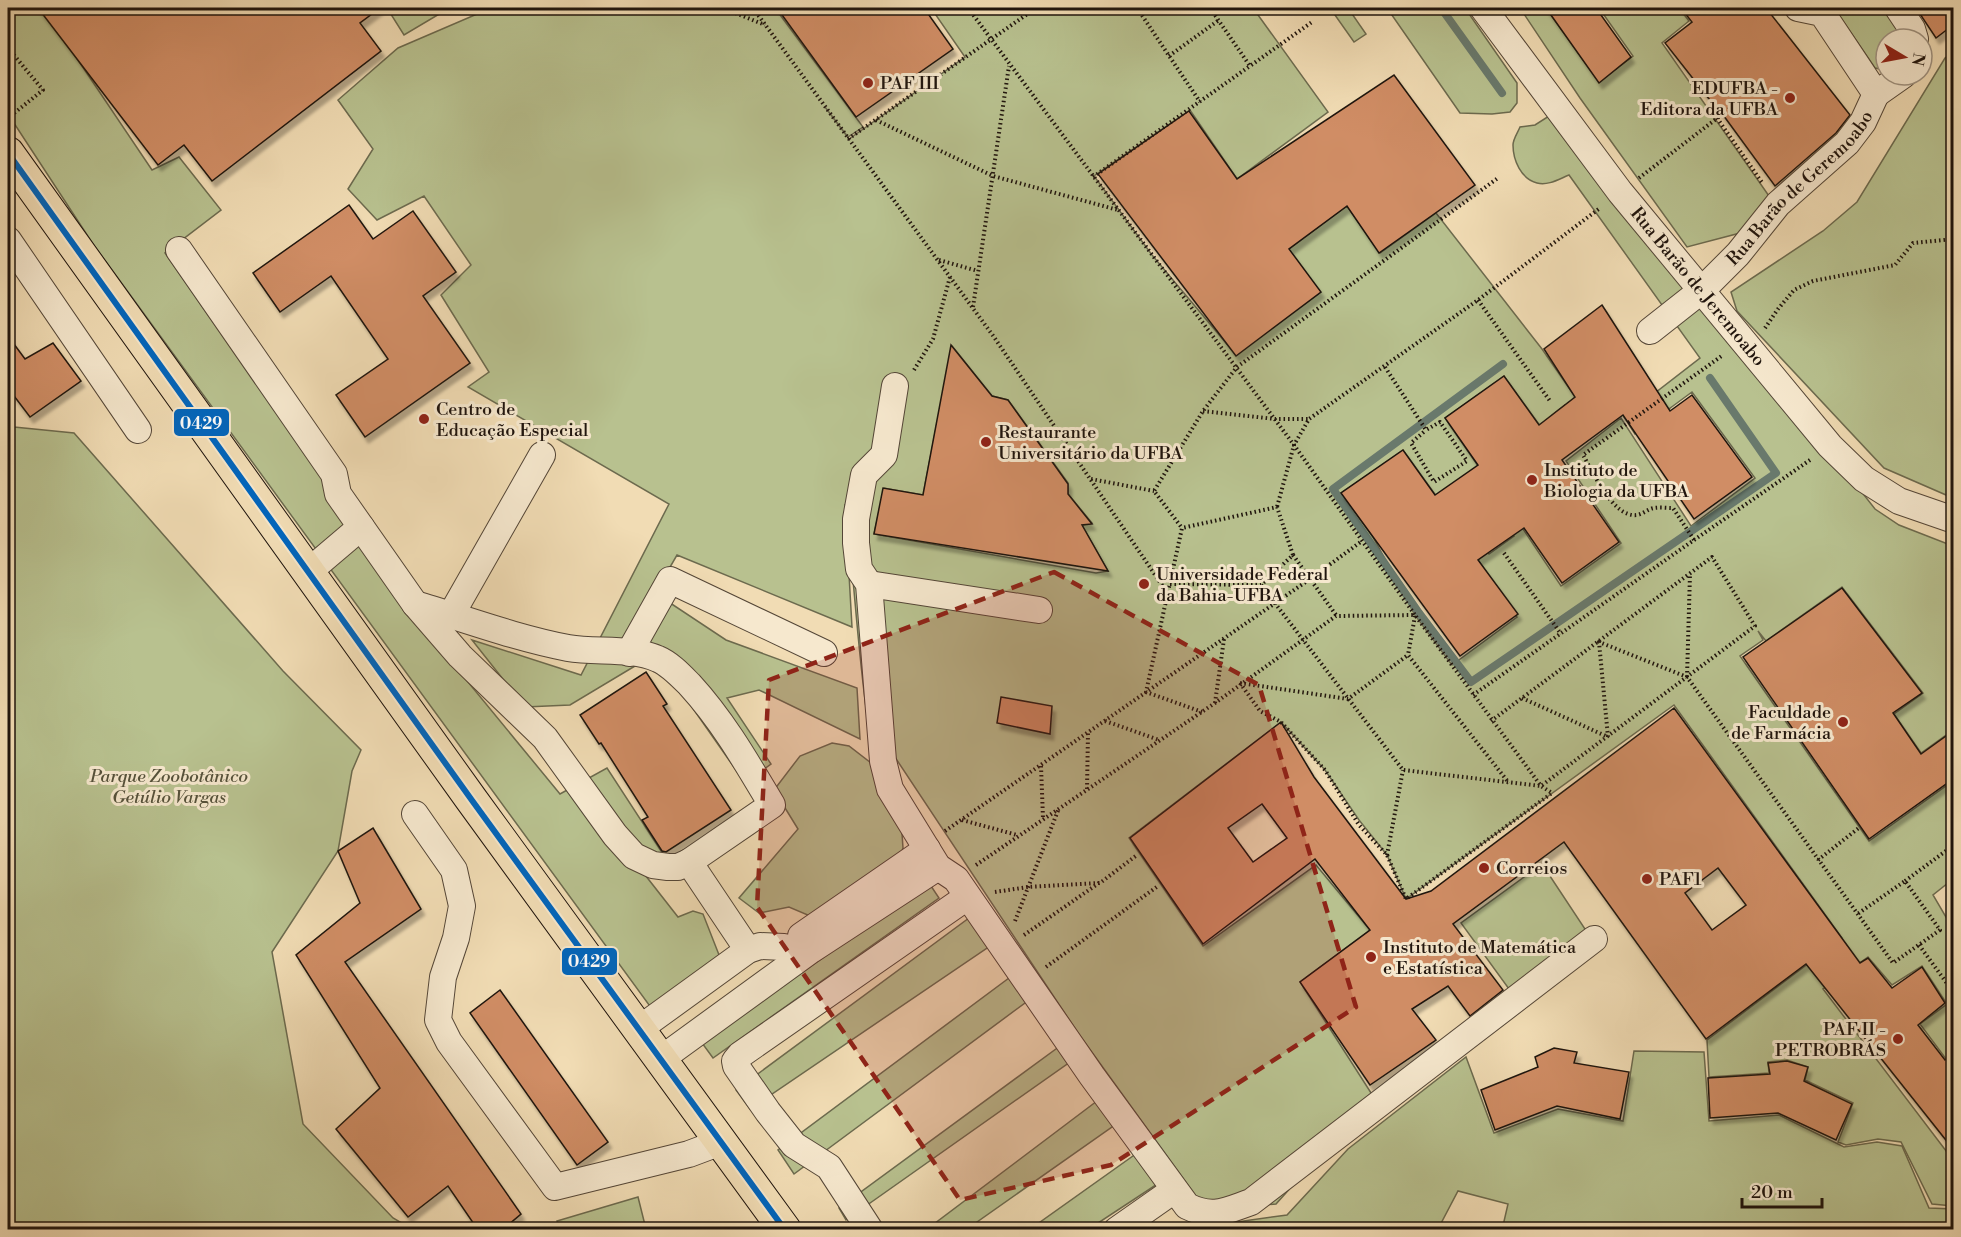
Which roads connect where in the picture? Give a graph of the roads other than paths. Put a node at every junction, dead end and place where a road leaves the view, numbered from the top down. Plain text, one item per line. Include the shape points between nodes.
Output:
1 (1483, 8) edge
2 (1898, 8) edge
3 (1816, 9) edge
4 (1911, 27) edge
5 (1886, 87) edge
6 (1876, 94) junction
7 (8, 153) edge
8 (8, 240) edge
9 (179, 250) dead end
10 (1702, 290) junction
11 (1650, 331) dead end
12 (895, 386) road end
13 (138, 430) dead end
14 (542, 455) dead end
15 (1953, 520) edge
16 (361, 526) junction
17 (308, 572) junction
18 (869, 584) junction
19 (415, 604) junction
20 (1039, 610) dead end
21 (451, 615) junction
22 (629, 653) junction
23 (824, 653) dead end
24 (415, 814) dead end
25 (689, 862) junction
26 (942, 867) junction
27 (1594, 939) dead end
28 (748, 950) junction
29 (789, 955) junction
30 (639, 1029) junction
31 (661, 1059) junction
32 (721, 1142) junction
33 (1174, 1190) junction
34 (785, 1230) edge
35 (870, 1230) edge
36 (1117, 1230) edge

1 - 10 lane, Rua Barão de Jeremoabo via 1620,192
2 - 4 lane
3 - 6 lane, Rua Barão de Geremoabo
5 - 6 lane
6 - 10 lane, Rua Barão de Geremoabo via 1863,122 1847,143 1778,204 1738,254
7 - 17 main road
8 - 13 lane
9 - 16 lane via 334,474 338,494
10 - 11 lane, Rua Barão de Geremoabo
10 - 15 lane, Rua Barão de Jeremoabo via 1830,446 1864,479 1899,501
12 - 18 lane via 884,455 864,475 856,519 859,569
14 - 21 lane
16 - 17 lane
16 - 19 lane
17 - 30 main road
18 - 20 lane
18 - 26 lane via 883,761 890,789
19 - 21 lane
19 - 25 lane via 460,656 545,738 615,836 634,856 668,867
21 - 22 lane via 535,641
22 - 23 lane via 670,580
22 - 25 lane via 658,659 692,687 728,731 772,805
24 - 32 lane via 454,870 462,906 443,977 438,1020 449,1042 555,1187
25 - 28 lane
26 - 29 lane
26 - 33 lane
26 - 35 lane via 735,1061 794,1145 829,1167
27 - 33 lane via 1251,1202 1218,1214 1201,1213 1187,1206
28 - 29 lane via 760,946
28 - 30 lane
29 - 31 lane
30 - 31 main road
31 - 32 main road
32 - 34 main road
33 - 36 lane

